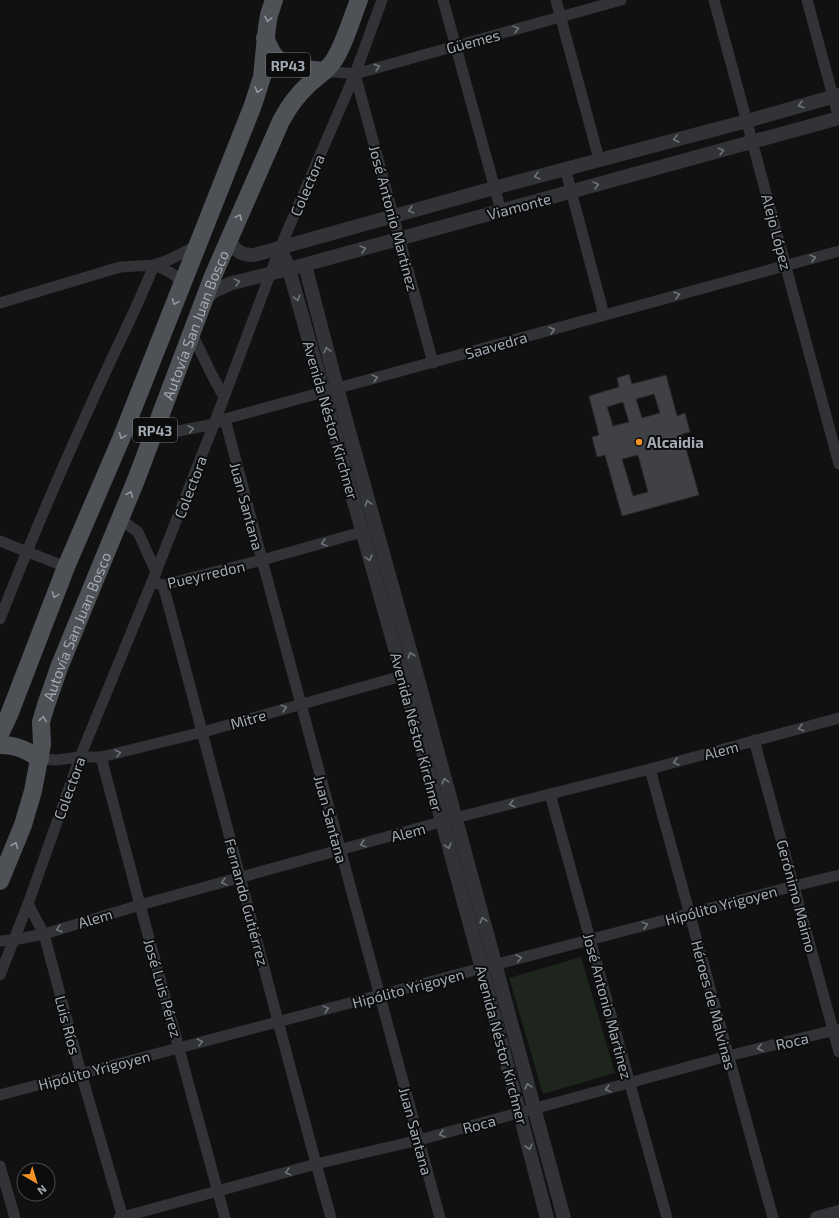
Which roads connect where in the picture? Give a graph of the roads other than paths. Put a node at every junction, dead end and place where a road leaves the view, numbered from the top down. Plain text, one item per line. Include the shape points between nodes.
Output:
1 (274, 0) edge
2 (359, 0) edge
3 (382, 0) edge
4 (443, 0) edge
5 (556, 0) edge
6 (621, 0) edge
7 (714, 0) edge
8 (807, 0) edge
9 (561, 17) junction
10 (265, 38) junction
11 (456, 45) junction
12 (325, 71) junction
13 (355, 74) junction
14 (836, 96) edge
15 (839, 119) edge
16 (747, 121) junction
17 (753, 142) junction
18 (599, 159) junction
19 (565, 168) junction
20 (494, 188) junction
21 (572, 192) junction
22 (501, 211) junction
23 (393, 215) junction
24 (400, 239) junction
25 (228, 241) junction
26 (198, 245) junction
27 (280, 248) junction
28 (839, 251) edge
29 (154, 265) junction
30 (305, 265) junction
31 (786, 265) junction
32 (289, 269) junction
33 (270, 274) junction
34 (182, 284) junction
35 (204, 300) junction
36 (0, 303) edge
37 (604, 315) junction
38 (191, 332) junction
39 (433, 363) junction
40 (337, 388) junction
41 (322, 392) junction
42 (224, 397) junction
43 (224, 419) junction
44 (214, 424) junction
45 (152, 436) junction
46 (839, 464) edge
47 (120, 519) junction
48 (369, 530) junction
49 (0, 541) edge
50 (26, 552) junction
51 (262, 560) junction
52 (66, 567) junction
53 (157, 580) junction
54 (0, 619) edge
55 (409, 674) junction
56 (300, 704) junction
57 (839, 718) edge
58 (203, 732) junction
59 (0, 734) edge
60 (754, 740) junction
61 (0, 745) edge
62 (80, 757) junction
63 (101, 757) junction
64 (40, 759) junction
65 (650, 769) junction
66 (550, 794) junction
67 (448, 821) junction
68 (340, 850) junction
69 (839, 875) edge
70 (240, 877) junction
71 (0, 881) edge
72 (794, 886) junction
73 (28, 904) junction
74 (140, 905) junction
75 (690, 914) junction
76 (44, 934) junction
77 (13, 940) junction
78 (591, 940) junction
79 (0, 941) edge
80 (488, 966) junction
81 (0, 975) edge
82 (379, 995) junction
83 (279, 1022) junction
84 (836, 1030) edge
85 (180, 1048) junction
86 (839, 1052) edge
87 (728, 1056) junction
88 (81, 1073) junction
89 (629, 1083) junction
90 (0, 1095) edge
91 (534, 1109) junction
92 (519, 1113) junction
93 (419, 1140) junction
94 (316, 1164) junction
95 (0, 1166) edge
96 (218, 1191) junction
97 (839, 1212) edge
98 (15, 1218) edge
99 (122, 1218) edge
100 (226, 1218) edge
101 (331, 1218) edge
102 (440, 1218) edge
103 (548, 1218) edge
104 (564, 1218) edge
105 (667, 1218) edge
106 (773, 1218) edge
107 (817, 1218) edge

1 -> 10 main road, RP43
2 - 12 main road, Autovía San Juan Bosco / RP43 via 339,50
3 - 13 street, Colectora
4 - 11 street
5 - 9 street
6 - 9 street, Güemes
7 - 16 street, Alejo López
8 - 14 street
11 -> 9 street, Güemes
9 - 18 street
10 - 12 main road, RP43 via 274,56 283,63
10 -> 26 main road, Autovía San Juan Bosco / RP43 via 260,84
13 -> 11 street, Güemes
11 - 20 street
12 - 13 street, Güemes
25 -> 12 main road, Autovía San Juan Bosco / RP43 via 285,114 307,86
13 - 23 street, José Antonio Martinez
13 - 27 street, Colectora
14 - 15 street
14 -> 16 street, Viamonte
15 - 17 street, Viamonte
16 - 17 street, Alejo López
16 -> 18 street, Viamonte
21 -> 17 street, Viamonte
17 - 31 street, Alejo López
18 - 19 street, Viamonte
19 -> 20 street, Viamonte
19 - 21 street
20 - 22 street
20 -> 23 street, Viamonte
21 - 22 street, Viamonte
21 - 37 street
22 - 24 street, Viamonte
23 - 24 street, José Antonio Martinez
23 - 27 street, Viamonte
30 -> 24 street, Viamonte
24 - 39 street, José Antonio Martinez
25 - 27 street, Viamonte via 238,252 245,255
25 - 35 main road, Autovía San Juan Bosco / RP43
26 - 29 street
26 - 34 main road, Autovía San Juan Bosco / RP43
27 - 32 street, Avenida Néstor Kirchner
27 - 33 street, Colectora
31 -> 28 street, Saavedra
29 - 34 street via 168,270
29 - 36 street via 120,268
29 - 50 street
30 - 32 street, Viamonte
40 -> 30 street, Avenida Néstor Kirchner
37 -> 31 street, Saavedra
31 - 46 street, Alejo López
32 - 33 street, Viamonte
32 -> 41 street, Avenida Néstor Kirchner
35 -> 33 street, Viamonte via 222,287
33 - 42 street, Colectora
34 -> 52 main road, Autovía San Juan Bosco / RP43 via 121,439
35 - 38 main road, Autovía San Juan Bosco / RP43
39 -> 37 street, Saavedra
38 - 42 street
38 - 45 main road, Autovía San Juan Bosco / RP43
40 -> 39 street, Saavedra
40 - 41 street, Saavedra
48 -> 40 street, Avenida Néstor Kirchner
41 - 43 street, Saavedra
41 - 48 street, Avenida Néstor Kirchner
42 - 44 street, Colectora
43 - 44 street, Saavedra
43 - 51 street, Juan Santana
45 -> 44 street, Saavedra
44 - 53 street, Colectora
47 -> 45 main road, Autovía San Juan Bosco / RP43
47 - 53 street, Fernando Gutiérrez via 138,532
64 -> 47 main road, Autovía San Juan Bosco / RP43 via 41,722 46,705
48 -> 51 street, Pueyrredon
48 - 55 street, Avenida Néstor Kirchner
49 - 50 street
50 - 52 street
50 - 54 street
51 - 53 street, Pueyrredon
51 - 56 street, Juan Santana
52 -> 59 main road, Autovía San Juan Bosco / RP43
53 - 58 street, Fernando Gutiérrez
53 - 62 street, Colectora
55 - 56 street, Mitre
55 - 67 street, Avenida Néstor Kirchner
58 -> 56 street, Mitre
56 - 68 street, Juan Santana
57 -> 60 street, Alem
63 -> 58 street, Mitre
58 - 70 street, Fernando Gutiérrez
60 -> 65 street, Alem
60 - 72 street, Gerónimo Maimo
61 - 64 main road via 26,750
62 - 63 street, Mitre
62 - 64 street, Mitre
62 - 73 street, Colectora
63 - 74 street, José Luis Pérez
71 -> 64 main road, Autovía San Juan Bosco / RP43 via 23,825
65 - 66 street, Alem
65 - 75 street, Héroes de Malvinas
66 -> 67 street, Alem
66 - 78 street, José Antonio Martinez
67 -> 68 street, Alem
67 - 80 street, Avenida Néstor Kirchner
68 - 70 street, Alem
68 - 82 street, Juan Santana
69 - 72 street, Hipólito Yrigoyen
70 -> 74 street, Alem
70 - 83 street, Fernando Gutiérrez
72 - 75 street, Hipólito Yrigoyen
72 - 84 street, Gerónimo Maimo
73 - 76 street, Luis Ríos
73 - 77 street, Colectora
74 -> 76 street, Alem
74 - 85 street, José Luis Pérez
78 -> 75 street, Hipólito Yrigoyen
75 - 87 street, Héroes de Malvinas
76 - 77 street, Alem
76 - 88 street, Luis Ríos
77 - 79 street, Alem
77 - 81 street, Colectora
80 -> 78 street, Hipólito Yrigoyen
78 - 89 street, José Antonio Martinez
80 - 82 street, Hipólito Yrigoyen
91 -> 80 street, Avenida Néstor Kirchner
80 - 92 street, Avenida Néstor Kirchner
83 -> 82 street, Hipólito Yrigoyen
82 - 93 street, Juan Santana
85 -> 83 street, Hipólito Yrigoyen
83 - 94 street, Fernando Gutiérrez
84 - 86 street, Gerónimo Maimo
84 -> 87 street, Roca
85 - 88 street, Hipólito Yrigoyen
85 - 96 street, José Luis Pérez
87 - 89 street, Roca
87 - 106 street, Héroes de Malvinas
88 - 90 street, Hipólito Yrigoyen
88 - 99 street, Luis Ríos
89 -> 91 street, Roca
89 - 105 street, José Antonio Martinez
91 - 92 street, Roca
91 - 104 street, Avenida Néstor Kirchner
92 -> 93 street, Roca
92 -> 103 street, Avenida Néstor Kirchner
93 - 94 street, Roca
93 - 102 street, Juan Santana
94 -> 96 street, Roca
94 - 101 street, Fernando Gutiérrez
95 - 98 street
96 - 99 street, Roca
96 - 100 street, José Luis Pérez
97 - 107 street

